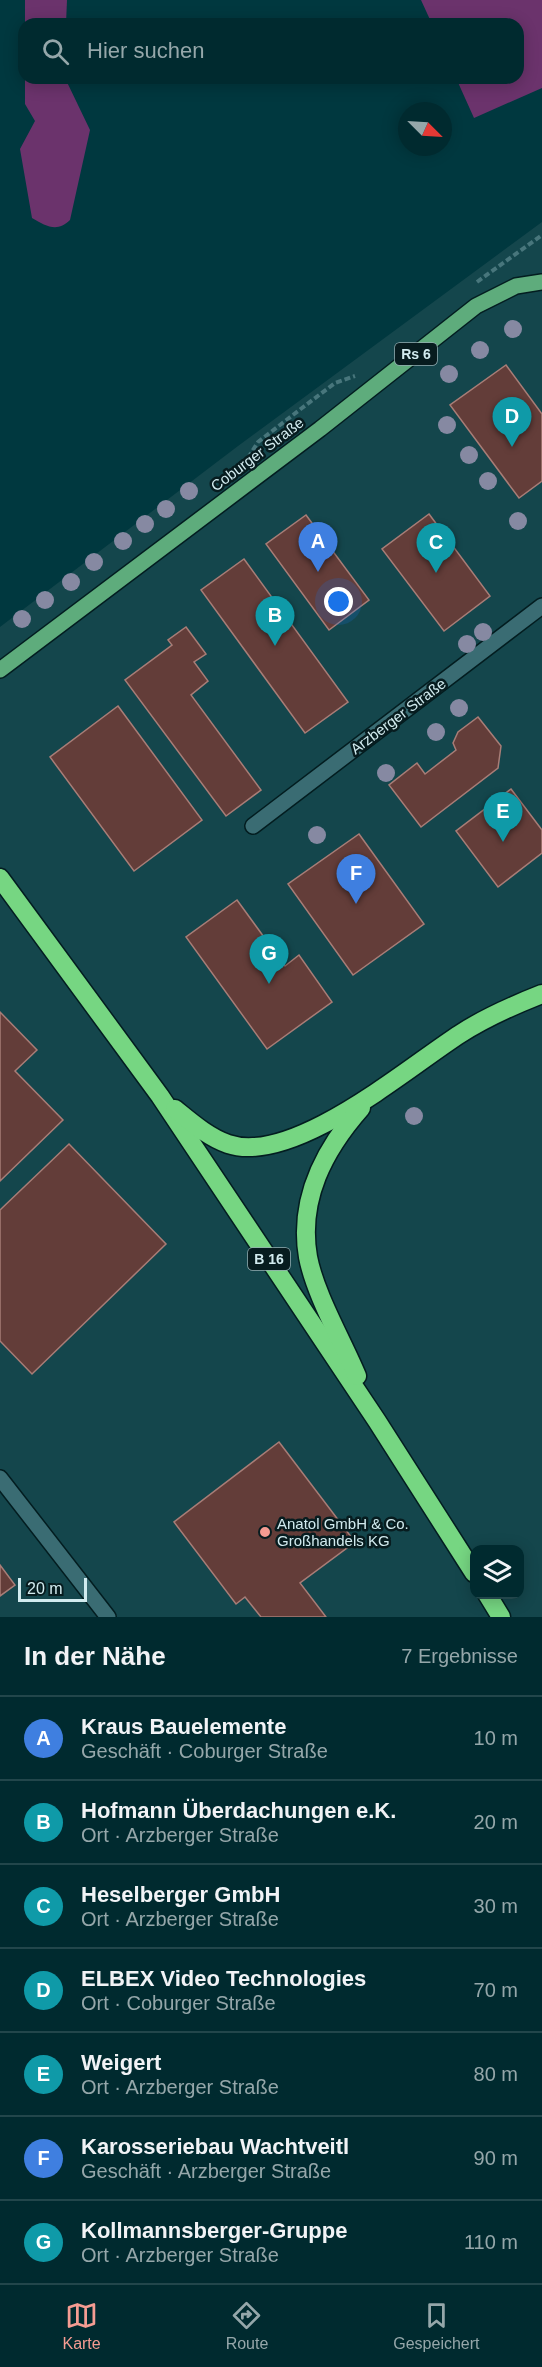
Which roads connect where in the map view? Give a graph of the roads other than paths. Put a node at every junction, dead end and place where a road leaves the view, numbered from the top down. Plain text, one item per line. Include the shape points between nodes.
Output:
1 (542, 282) edge
2 (542, 606) edge
3 (0, 670) edge
4 (253, 826) dead end
5 (0, 878) edge
6 (542, 994) edge
7 (160, 1096) junction
8 (371, 1097) junction
9 (378, 1421) junction
10 (0, 1478) edge
11 (470, 1568) edge
12 (490, 1599) edge
13 (108, 1617) edge
14 (501, 1617) edge

1 - 3 main road, Coburger Straße / Rs 6 via 516,286 476,306
2 - 4 street, Arzberger Straße
5 - 7 highway, B 16
6 - 8 highway via 461,1033
7 - 8 highway, B 16 via 204,1132 229,1144 250,1147 273,1145 304,1133
7 - 9 highway, B 16
8 - 9 highway, B 16 via 329,1148 313,1183 306,1214 308,1257 315,1281
9 - 11 highway, B 16
10 - 13 street
12 - 14 highway

